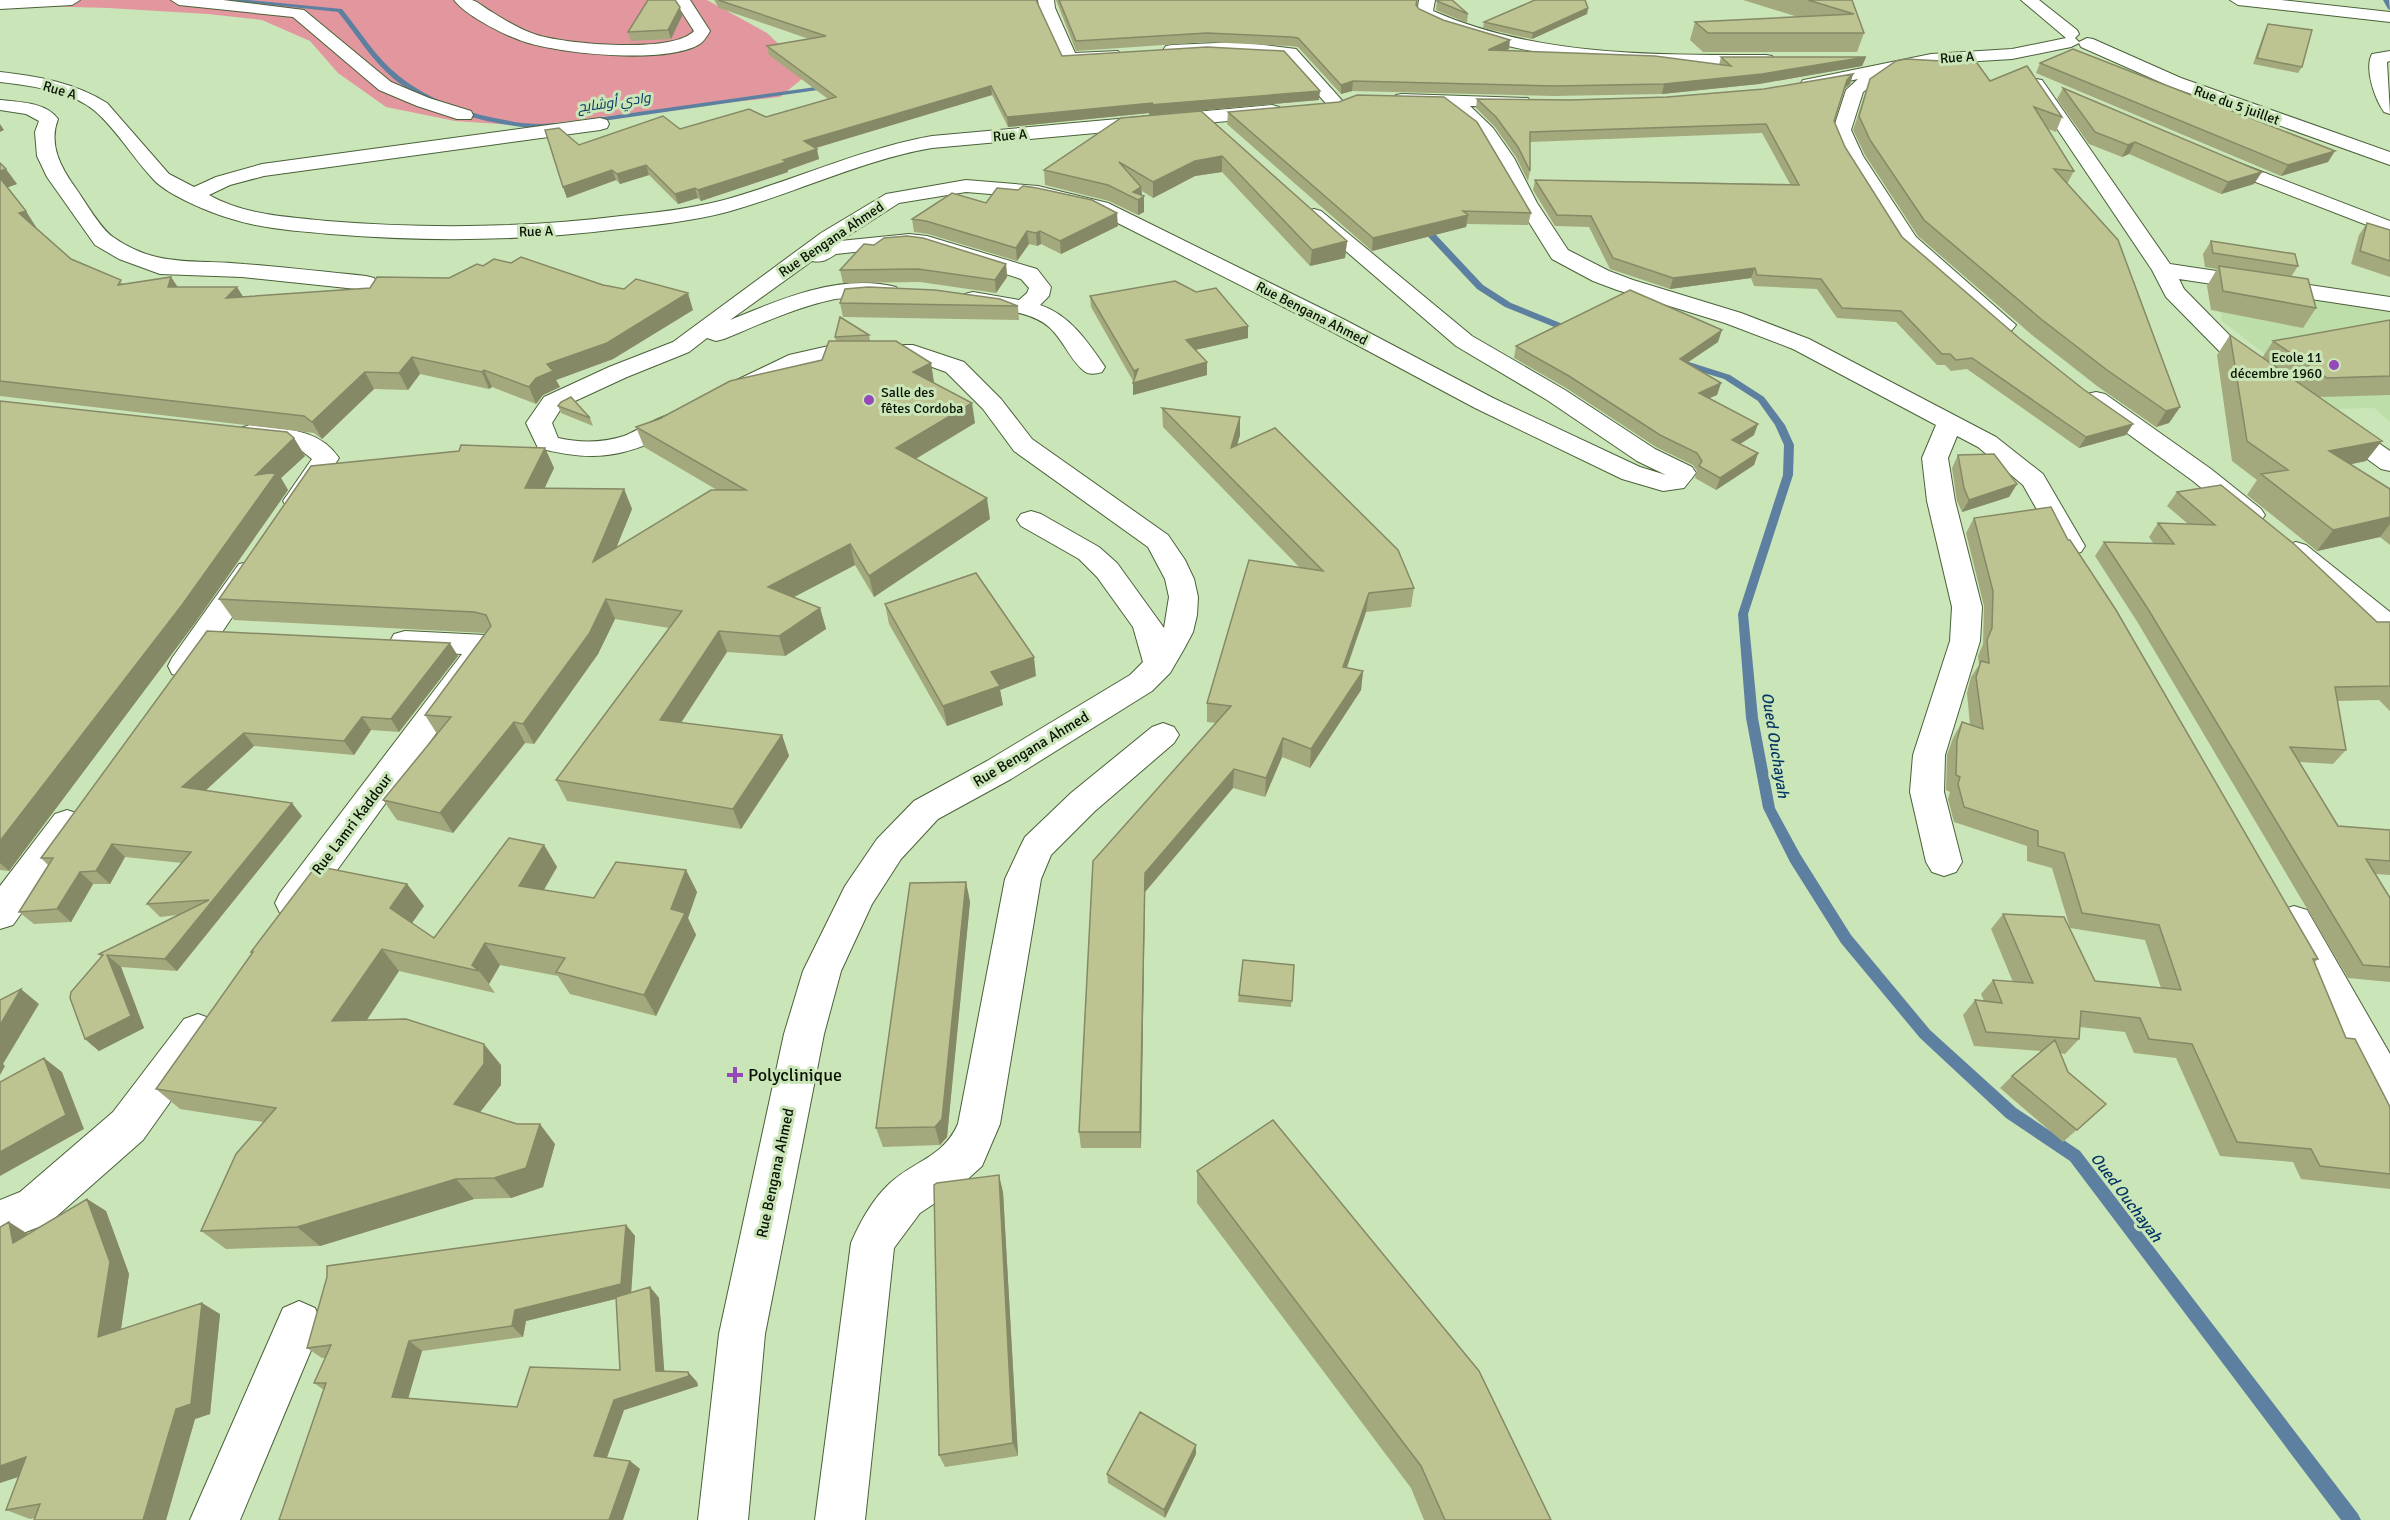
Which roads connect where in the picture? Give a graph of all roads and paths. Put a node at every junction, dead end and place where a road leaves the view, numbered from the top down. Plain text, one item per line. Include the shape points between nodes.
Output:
1 (72, 0) edge
2 (179, 0) edge
3 (462, 0) edge
4 (682, 0) edge
5 (1046, 0) edge
6 (1427, 0) edge
7 (2029, 0) edge
8 (2238, 0) edge
9 (0, 4) edge
10 (2390, 17) edge
11 (2076, 40) junction
12 (1154, 52) edge
13 (1131, 54) edge
14 (2012, 54) junction
15 (2390, 56) edge
16 (1931, 59) junction
17 (1783, 60) edge
18 (1840, 60) edge
19 (1887, 67) junction
20 (0, 77) edge
21 (2034, 80) junction
22 (1793, 86) edge
23 (2064, 94) edge
24 (1387, 98) edge
25 (1445, 99) junction
26 (1543, 103) edge
27 (0, 105) edge
28 (1314, 108) edge
29 (2390, 108) edge
30 (1290, 110) edge
31 (464, 115) dead end
32 (1206, 117) junction
33 (600, 124) dead end
34 (1232, 140) edge
35 (2193, 150) edge
36 (2390, 159) edge
37 (191, 196) junction
38 (1293, 196) edge
39 (2390, 228) edge
40 (2163, 270) junction
41 (366, 283) dead end
42 (912, 294) edge
43 (764, 296) dead end
44 (955, 297) edge
45 (2390, 304) edge
46 (1022, 308) junction
47 (2023, 342) edge
48 (681, 347) junction
49 (1093, 368) dead end
50 (2274, 381) edge
51 (2078, 385) edge
52 (2322, 415) edge
53 (1950, 422) junction
54 (224, 430) edge
55 (2390, 463) edge
56 (1031, 520) dead end
57 (2083, 564) edge
58 (2390, 628) edge
59 (208, 631) junction
60 (243, 633) edge
61 (369, 639) edge
62 (1160, 665) junction
63 (166, 688) edge
64 (1163, 735) dead end
65 (83, 801) edge
66 (1944, 862) dead end
67 (2279, 896) edge
68 (0, 914) edge
69 (278, 924) edge
70 (213, 1010) edge
71 (2390, 1092) edge
72 (0, 1221) edge
73 (299, 1324) dead end
74 (214, 1520) edge
75 (723, 1520) edge
76 (840, 1520) edge

1 - 9 main road
2 - 31 main road via 298,13 385,86
3 - 4 main road via 530,38 586,48 638,50 693,42 702,31
5 - 13 main road via 1070,59
6 - 17 main road via 1425,13 1451,28 1512,44 1607,56
7 - 11 main road, Rue du 5 juillet
8 - 10 main road
11 - 14 main road, Rue A
11 - 36 main road, Rue du 5 juillet via 2186,86
12 - 28 main road via 1239,47 1290,53 1345,102
14 - 16 main road, Rue A
14 - 21 main road
15 - 29 main road via 2378,58 2380,82
16 - 18 main road
16 - 19 main road, Rue A
19 - 22 main road, Rue A
19 - 47 main road via 1855,90 1842,130 1853,156 1908,241
20 - 37 main road, Rue A via 66,89 92,100 162,178
21 - 23 main road
21 - 40 main road
24 - 25 main road
25 - 26 main road
25 - 53 main road via 1484,128 1560,254 1617,282 1801,344
27 - 41 main road via 31,109 49,118 44,132 47,156 57,177 103,240 127,254 160,267 242,270
30 - 32 main road, Rue A
32 - 34 main road
32 - 37 main road, Rue A via 903,147 721,207 569,229 520,232 324,228 239,215
33 - 37 main road via 262,170 223,181
35 - 39 main road
38 - 48 main road, Rue Bengana Ahmed via 1464,341 1556,395 1646,455 1683,473 1679,479 1663,483 1631,473 1101,207 1038,192 966,186 893,198 829,238
40 - 45 main road
40 - 50 main road via 2174,292 2191,312 2235,354
42 - 48 main road via 857,290 825,294
43 - 46 main road via 830,248 909,240 1029,274 1040,287 1038,296
44 - 46 main road
46 - 49 main road via 1058,323
48 - 62 main road, Rue Bengana Ahmed via 553,402 539,423 547,443 570,450 614,448 656,432 759,376 797,360 832,352 913,352 956,368 992,404 1023,445 1158,541 1181,579 1185,605 1180,628
51 - 58 main road via 2202,475
52 - 55 main road
53 - 57 main road via 1987,442 2034,480
53 - 66 main road via 1935,458 1941,501 1967,607 1965,641 1929,755 1927,792
54 - 59 main road via 305,440 326,458
56 - 62 main road via 1089,553 1107,570 1148,625
59 - 60 main road
59 - 63 main road
61 - 69 main road, Rue Lamri Kaddour via 485,645
62 - 75 main road, Rue Bengana Ahmed via 1121,696 926,810 888,849 858,896 822,971 804,1034 742,1334
64 - 76 main road via 1037,846 1023,879 979,1124 967,1152 943,1174 905,1198 873,1243
65 - 68 main road
67 - 71 main road
70 - 72 main road via 128,1126 34,1208
73 - 74 main road

